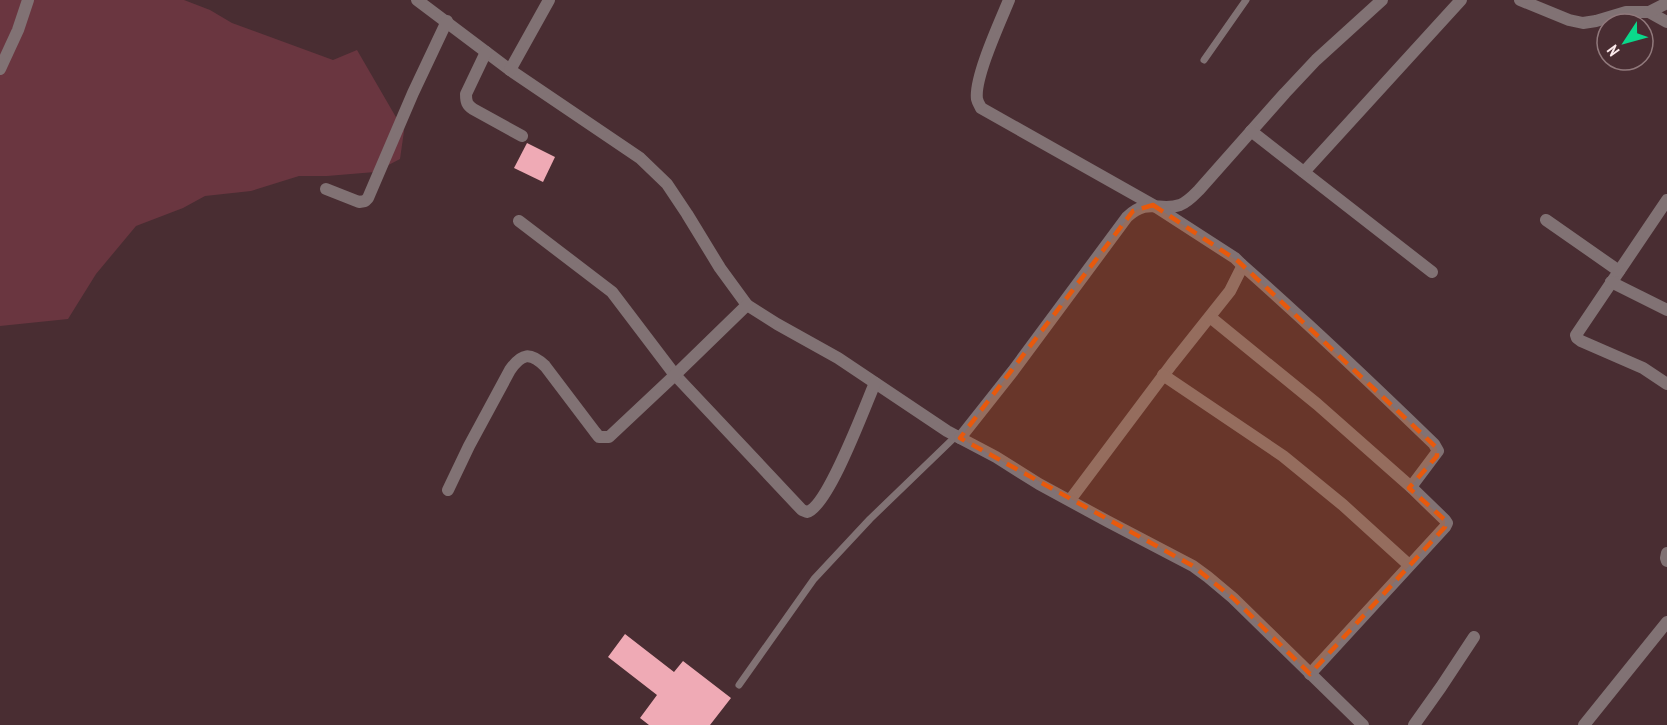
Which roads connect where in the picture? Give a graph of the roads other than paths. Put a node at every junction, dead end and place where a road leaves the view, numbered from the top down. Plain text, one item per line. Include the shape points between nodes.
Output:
1 (28, 0) edge
2 (417, 0) edge
3 (549, 0) edge
4 (1009, 0) edge
5 (1246, 0) edge
6 (1382, 0) edge
7 (1461, 0) edge
8 (1520, 0) edge
9 (1667, 3) edge
10 (1649, 12) edge
11 (447, 21) junction
12 (1595, 21) edge
13 (486, 52) junction
14 (1204, 60) dead end
15 (0, 69) edge
16 (510, 70) junction
17 (1251, 131) junction
18 (522, 136) dead end
19 (1304, 172) junction
20 (326, 189) dead end
21 (1667, 200) edge
22 (1154, 205) junction
23 (519, 220) dead end
24 (1546, 220) dead end
25 (1241, 264) junction
26 (1619, 271) junction
27 (1432, 272) dead end
28 (1611, 282) junction
29 (747, 305) junction
30 (1667, 310) edge
31 (1210, 317) junction
32 (675, 375) junction
33 (1164, 375) junction
34 (875, 383) junction
35 (1667, 384) edge
36 (958, 437) junction
37 (1411, 487) junction
38 (448, 490) dead end
39 (1070, 500) junction
40 (1667, 553) edge
41 (1667, 561) edge
42 (1409, 565) junction
43 (1667, 622) edge
44 (1474, 636) dead end
45 (1310, 674) junction
46 (739, 685) dead end
47 (1363, 725) edge
48 (1414, 725) edge
49 (1584, 725) edge

1 - 15 street
2 - 11 street
3 - 16 street
4 - 22 street via 978,85 981,108
5 - 14 lane
6 - 17 street via 1316,60
7 - 19 street
8 - 12 street via 1569,20
9 - 10 street
11 - 13 street
11 - 20 street via 368,198 359,202
13 - 16 street
13 - 18 street via 466,94 468,106
16 - 29 street via 640,158 667,184
17 - 19 street
17 - 22 street via 1189,200 1180,205
19 - 27 street
21 - 26 street
22 - 25 street
22 - 36 street via 1144,206 1127,217 1013,371
23 - 32 street via 612,292
24 - 26 street
25 - 31 street via 1236,281
25 - 37 street via 1437,448 1437,456
26 - 28 street
28 - 30 street
28 - 35 street via 1577,331 1577,338 1643,368
29 - 32 street
29 - 34 street
31 - 33 street
31 - 37 street
32 - 34 street via 807,512 817,506 829,489
32 - 38 street via 604,438 594,432 538,359 522,357 510,370
33 - 39 street
33 - 42 street via 1283,456
34 - 36 street
36 - 39 street
36 - 46 lane via 841,548 814,579
37 - 42 street via 1446,524
39 - 45 street via 1208,577
40 - 41 street
42 - 45 street
43 - 49 street
44 - 48 street
45 - 47 street

